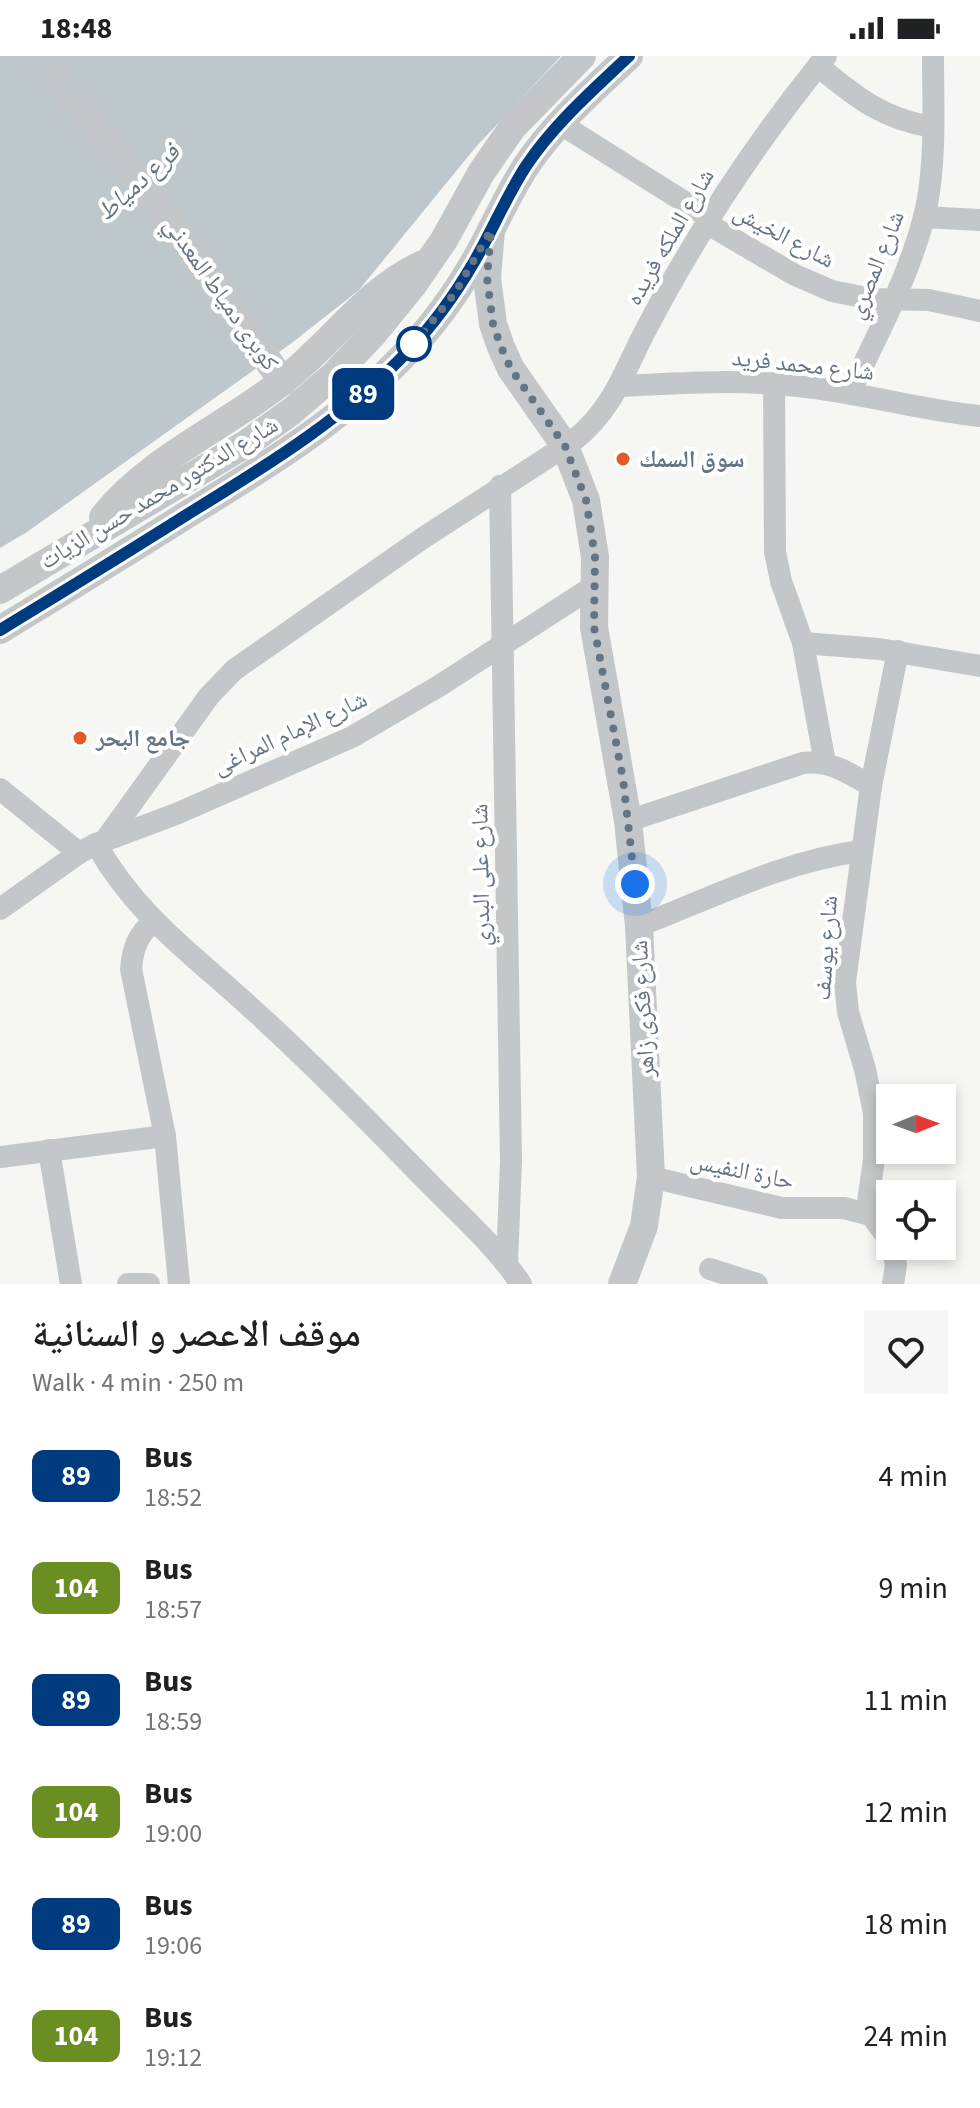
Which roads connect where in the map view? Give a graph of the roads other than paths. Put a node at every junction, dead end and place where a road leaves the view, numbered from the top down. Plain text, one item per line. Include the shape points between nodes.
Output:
1 (39, 56) edge
2 (60, 56) edge
3 (582, 56) edge
4 (629, 56) edge
5 (933, 56) edge
6 (822, 61) edge
7 (559, 123) junction
8 (932, 127) junction
9 (924, 217) junction
10 (708, 220) junction
11 (980, 220) edge
12 (491, 230) junction
13 (431, 260) junction
14 (892, 300) junction
15 (980, 311) edge
16 (290, 376) junction
17 (774, 383) junction
18 (620, 386) junction
19 (850, 393) junction
20 (980, 416) edge
21 (565, 446) junction
22 (500, 486) junction
23 (87, 537) junction
24 (594, 586) junction
25 (0, 590) edge
26 (0, 630) edge
27 (803, 643) junction
28 (503, 645) junction
29 (898, 651) junction
30 (980, 666) edge
31 (825, 763) junction
32 (871, 786) junction
33 (0, 789) edge
34 (628, 821) junction
35 (93, 846) junction
36 (861, 851) junction
37 (0, 909) edge
38 (153, 922) junction
39 (639, 926) junction
40 (165, 1136) junction
41 (49, 1150) junction
42 (0, 1157) edge
43 (651, 1177) junction
44 (871, 1215) junction
45 (876, 1222) edge
46 (895, 1260) edge
47 (507, 1263) junction
48 (710, 1269) dead end
49 (71, 1284) edge
50 (128, 1284) edge
51 (149, 1284) edge
52 (179, 1284) edge
53 (521, 1284) edge
54 (622, 1284) edge
55 (757, 1284) edge
56 (893, 1284) edge

1 - 16 street, كوبرى دمياط المعدني
2 - 16 street, كوبرى دمياط المعدني via 160,184
3 - 13 street, شارع الدكتور محمد حسن الزيات via 512,128
4 - 7 street, شارع الدكتور محمد حسن الزيات
5 - 8 street, شارع المصري
6 - 8 street via 875,109
6 - 10 street, شارع الملكه فريده
7 - 10 street, شارع الخيش
7 - 12 street, شارع الدكتور محمد حسن الزيات via 521,174
8 - 9 street, شارع المصري
9 - 11 street
9 - 14 street, شارع المصري
10 - 14 street, شارع الخيش via 813,284 852,296
10 - 18 street, شارع الملكه فريده
12 - 21 street, شارع فكرى زاهر via 487,254 493,324 511,369
12 - 26 street, شارع الدكتور محمد حسن الزيات via 433,322 358,398 259,471
13 - 16 street via 388,283
13 - 23 street, شارع الدكتور محمد حسن الزيات via 374,333 292,411 246,444
14 - 15 street, شارع الخيش via 929,300
14 - 19 street, شارع المصري
16 - 23 street via 136,482
17 - 18 street, شارع محمد فريد
17 - 19 street, شارع محمد فريد
17 - 27 street via 775,552
18 - 21 street, شارع الملكه فريده via 593,423
19 - 20 street, شارع محمد فريد
21 - 22 street, شارع الملكه فريده
21 - 24 street, شارع فكرى زاهر via 586,500
22 - 28 street, شارع على البدري
22 - 35 street, شارع الملكه فريده via 234,670
23 - 25 street, شارع الدكتور محمد حسن الزيات
24 - 28 street, شارع الإمام المراغى
24 - 34 street, شارع فكرى زاهر via 594,627
27 - 29 street
27 - 31 street
28 - 35 street, شارع الإمام المراغى via 352,737
28 - 47 street, شارع على البدري via 511,1161
29 - 30 street
29 - 32 street, شارع يوسف
31 - 32 street
31 - 34 street via 796,765
32 - 36 street, شارع يوسف
33 - 35 street
34 - 39 street, شارع فكرى زاهر
35 - 37 street, شارع الإمام المراغى
35 - 38 street
36 - 39 street via 794,866
36 - 44 street, شارع يوسف via 845,982 874,1113
38 - 40 street via 133,947 131,969
38 - 47 street via 268,1024
39 - 43 street, شارع فكرى زاهر
40 - 41 street
40 - 52 street
41 - 42 street
41 - 49 street
43 - 44 street, حارة النفيس via 782,1208 844,1208
43 - 54 street, شارع فكرى زاهر via 644,1226
44 - 45 street
46 - 56 street
47 - 53 street
48 - 55 street
50 - 51 street

